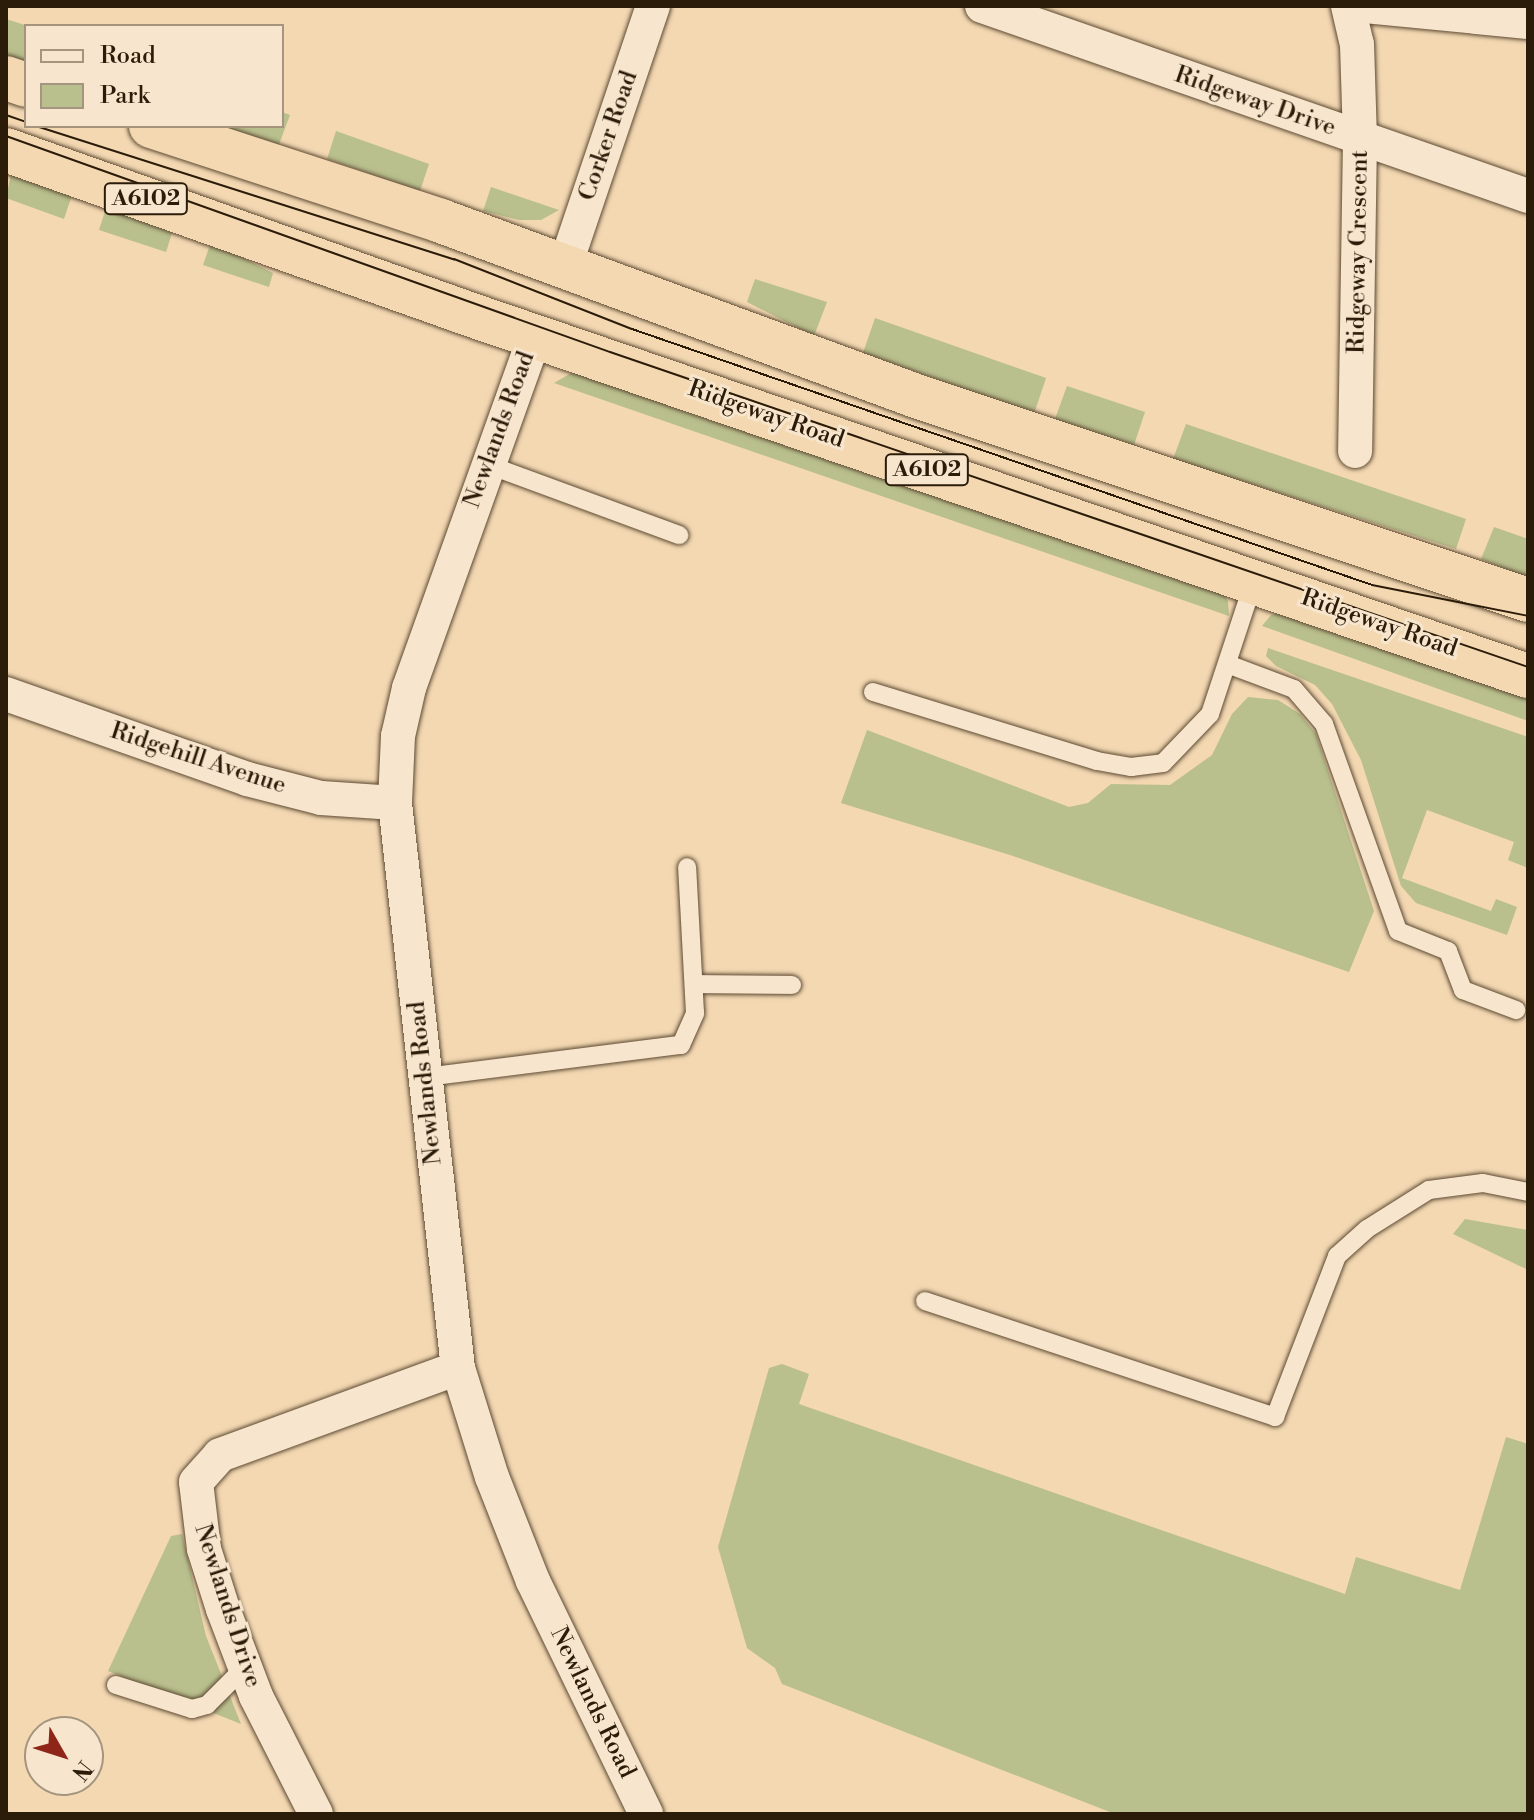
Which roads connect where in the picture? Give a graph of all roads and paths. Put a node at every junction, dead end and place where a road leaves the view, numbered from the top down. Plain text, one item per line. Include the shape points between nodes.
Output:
1 (653, 6) edge
2 (982, 6) edge
3 (1348, 6) edge
4 (1365, 6) edge
5 (1528, 22) edge
6 (157, 128) edge
7 (1360, 139) junction
8 (6, 150) edge
9 (1528, 196) edge
10 (565, 266) junction
11 (535, 336) junction
12 (1355, 451) dead end
13 (486, 464) junction
14 (679, 535) dead end
15 (1254, 581) junction
16 (1528, 600) edge
17 (1230, 665) junction
18 (1528, 676) edge
19 (873, 692) dead end
20 (6, 694) edge
21 (395, 803) junction
22 (687, 867) dead end
23 (695, 984) junction
24 (792, 985) dead end
25 (1516, 1010) dead end
26 (426, 1077) junction
27 (1528, 1192) edge
28 (925, 1301) dead end
29 (458, 1368) junction
30 (246, 1666) junction
31 (116, 1685) dead end
32 (316, 1814) edge
33 (646, 1814) edge

1 - 10 street, Corker Road
2 - 7 street, Ridgeway Drive
3 - 7 street, Ridgeway Crescent via 1357,44
4 - 5 street
6 - 10 highway
7 - 9 street, Ridgeway Drive
7 - 12 street, Ridgeway Crescent
8 - 11 highway, Ridgeway Road / A6102
10 - 16 highway via 916,396
11 - 13 street, Newlands Road
11 - 15 highway, Ridgeway Road / A6102
13 - 14 lane
13 - 21 street, Newlands Road via 409,688 398,736
15 - 17 lane
15 - 18 highway, Ridgeway Road / A6102
17 - 19 lane via 1210,714 1187,744 1163,763 1131,767
17 - 25 lane via 1294,689 1324,724 1398,931 1448,951 1463,990
20 - 21 street, Ridgehill Avenue via 247,779 321,798
21 - 26 street, Newlands Road
22 - 23 lane
23 - 24 lane
23 - 26 lane via 688,1037 664,1051
26 - 29 street, Newlands Road
27 - 28 lane via 1483,1183 1429,1190 1367,1229 1337,1256 1275,1417
29 - 30 street, Newlands Drive via 220,1455 195,1483 204,1549
29 - 33 street, Newlands Road via 492,1477 533,1581
30 - 31 lane via 207,1705 192,1709
30 - 32 street, Newlands Drive

